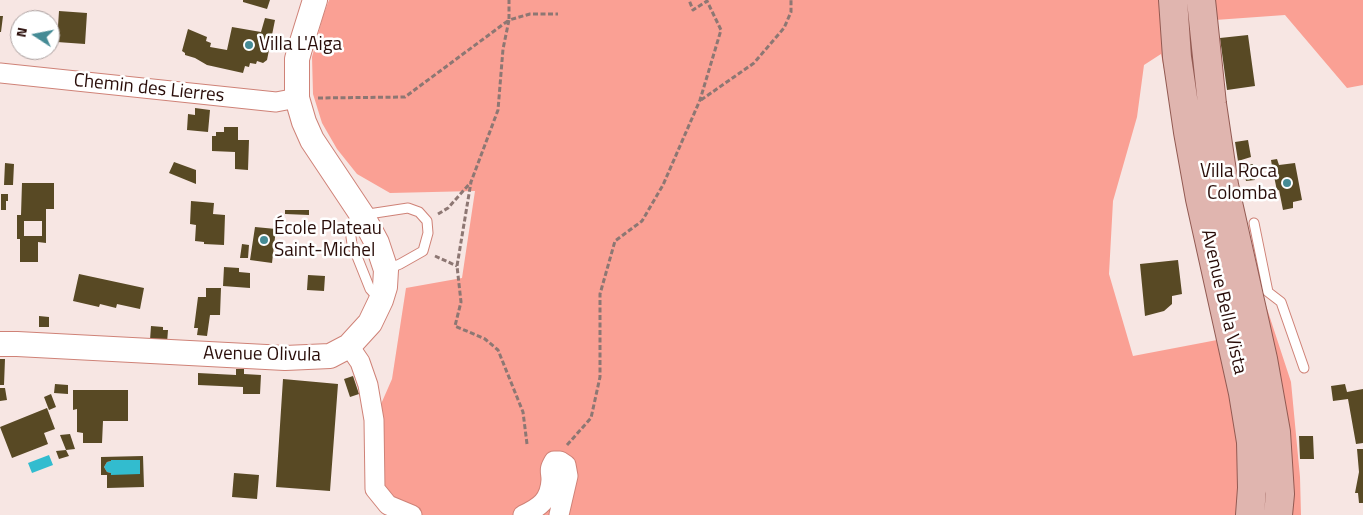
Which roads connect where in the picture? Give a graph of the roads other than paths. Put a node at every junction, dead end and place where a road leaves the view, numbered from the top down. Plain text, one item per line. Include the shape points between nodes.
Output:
1 (316, 0) edge
2 (1172, 0) edge
3 (1201, 0) edge
4 (1207, 53) junction
5 (1178, 57) junction
6 (0, 73) edge
7 (297, 98) junction
8 (1220, 155) junction
9 (1193, 162) junction
10 (362, 214) junction
11 (1254, 223) dead end
12 (386, 270) junction
13 (1259, 294) junction
14 (381, 300) junction
15 (0, 344) edge
16 (349, 346) junction
17 (1304, 368) dead end
18 (412, 515) edge
19 (523, 515) edge
20 (558, 515) edge
21 (1250, 515) edge
22 (1278, 515) edge

1 - 7 street, Avenue Olivula via 298,59
2 - 5 main road, Avenue Bella Vista
3 - 4 main road, Avenue Bella Vista
4 - 5 main road
4 - 8 main road, Avenue Bella Vista
5 - 9 main road, Avenue Bella Vista
6 - 7 street, Chemin des Lierres via 276,102
7 - 10 street, Avenue Olivula via 312,140
8 - 9 main road
8 - 13 main road, Avenue Bella Vista via 1224,185
9 - 21 main road, Avenue Bella Vista via 1251,442
10 - 12 street, Avenue Olivula
10 - 12 lane via 408,208 419,212 427,221 428,234 423,251
10 - 14 lane via 352,223 352,244 370,289
11 - 13 lane
12 - 14 street, Avenue Olivula
13 - 17 lane via 1281,302
13 - 22 main road, Avenue Bella Vista via 1263,359 1276,432 1280,494
14 - 16 street, Avenue Olivula via 370,324
15 - 16 street, Avenue Olivula via 285,358 330,356
16 - 18 street via 360,362 368,385 374,420 375,489 388,505
19 - 20 street via 537,508 547,496 550,468 554,461 560,461 566,465 568,476

